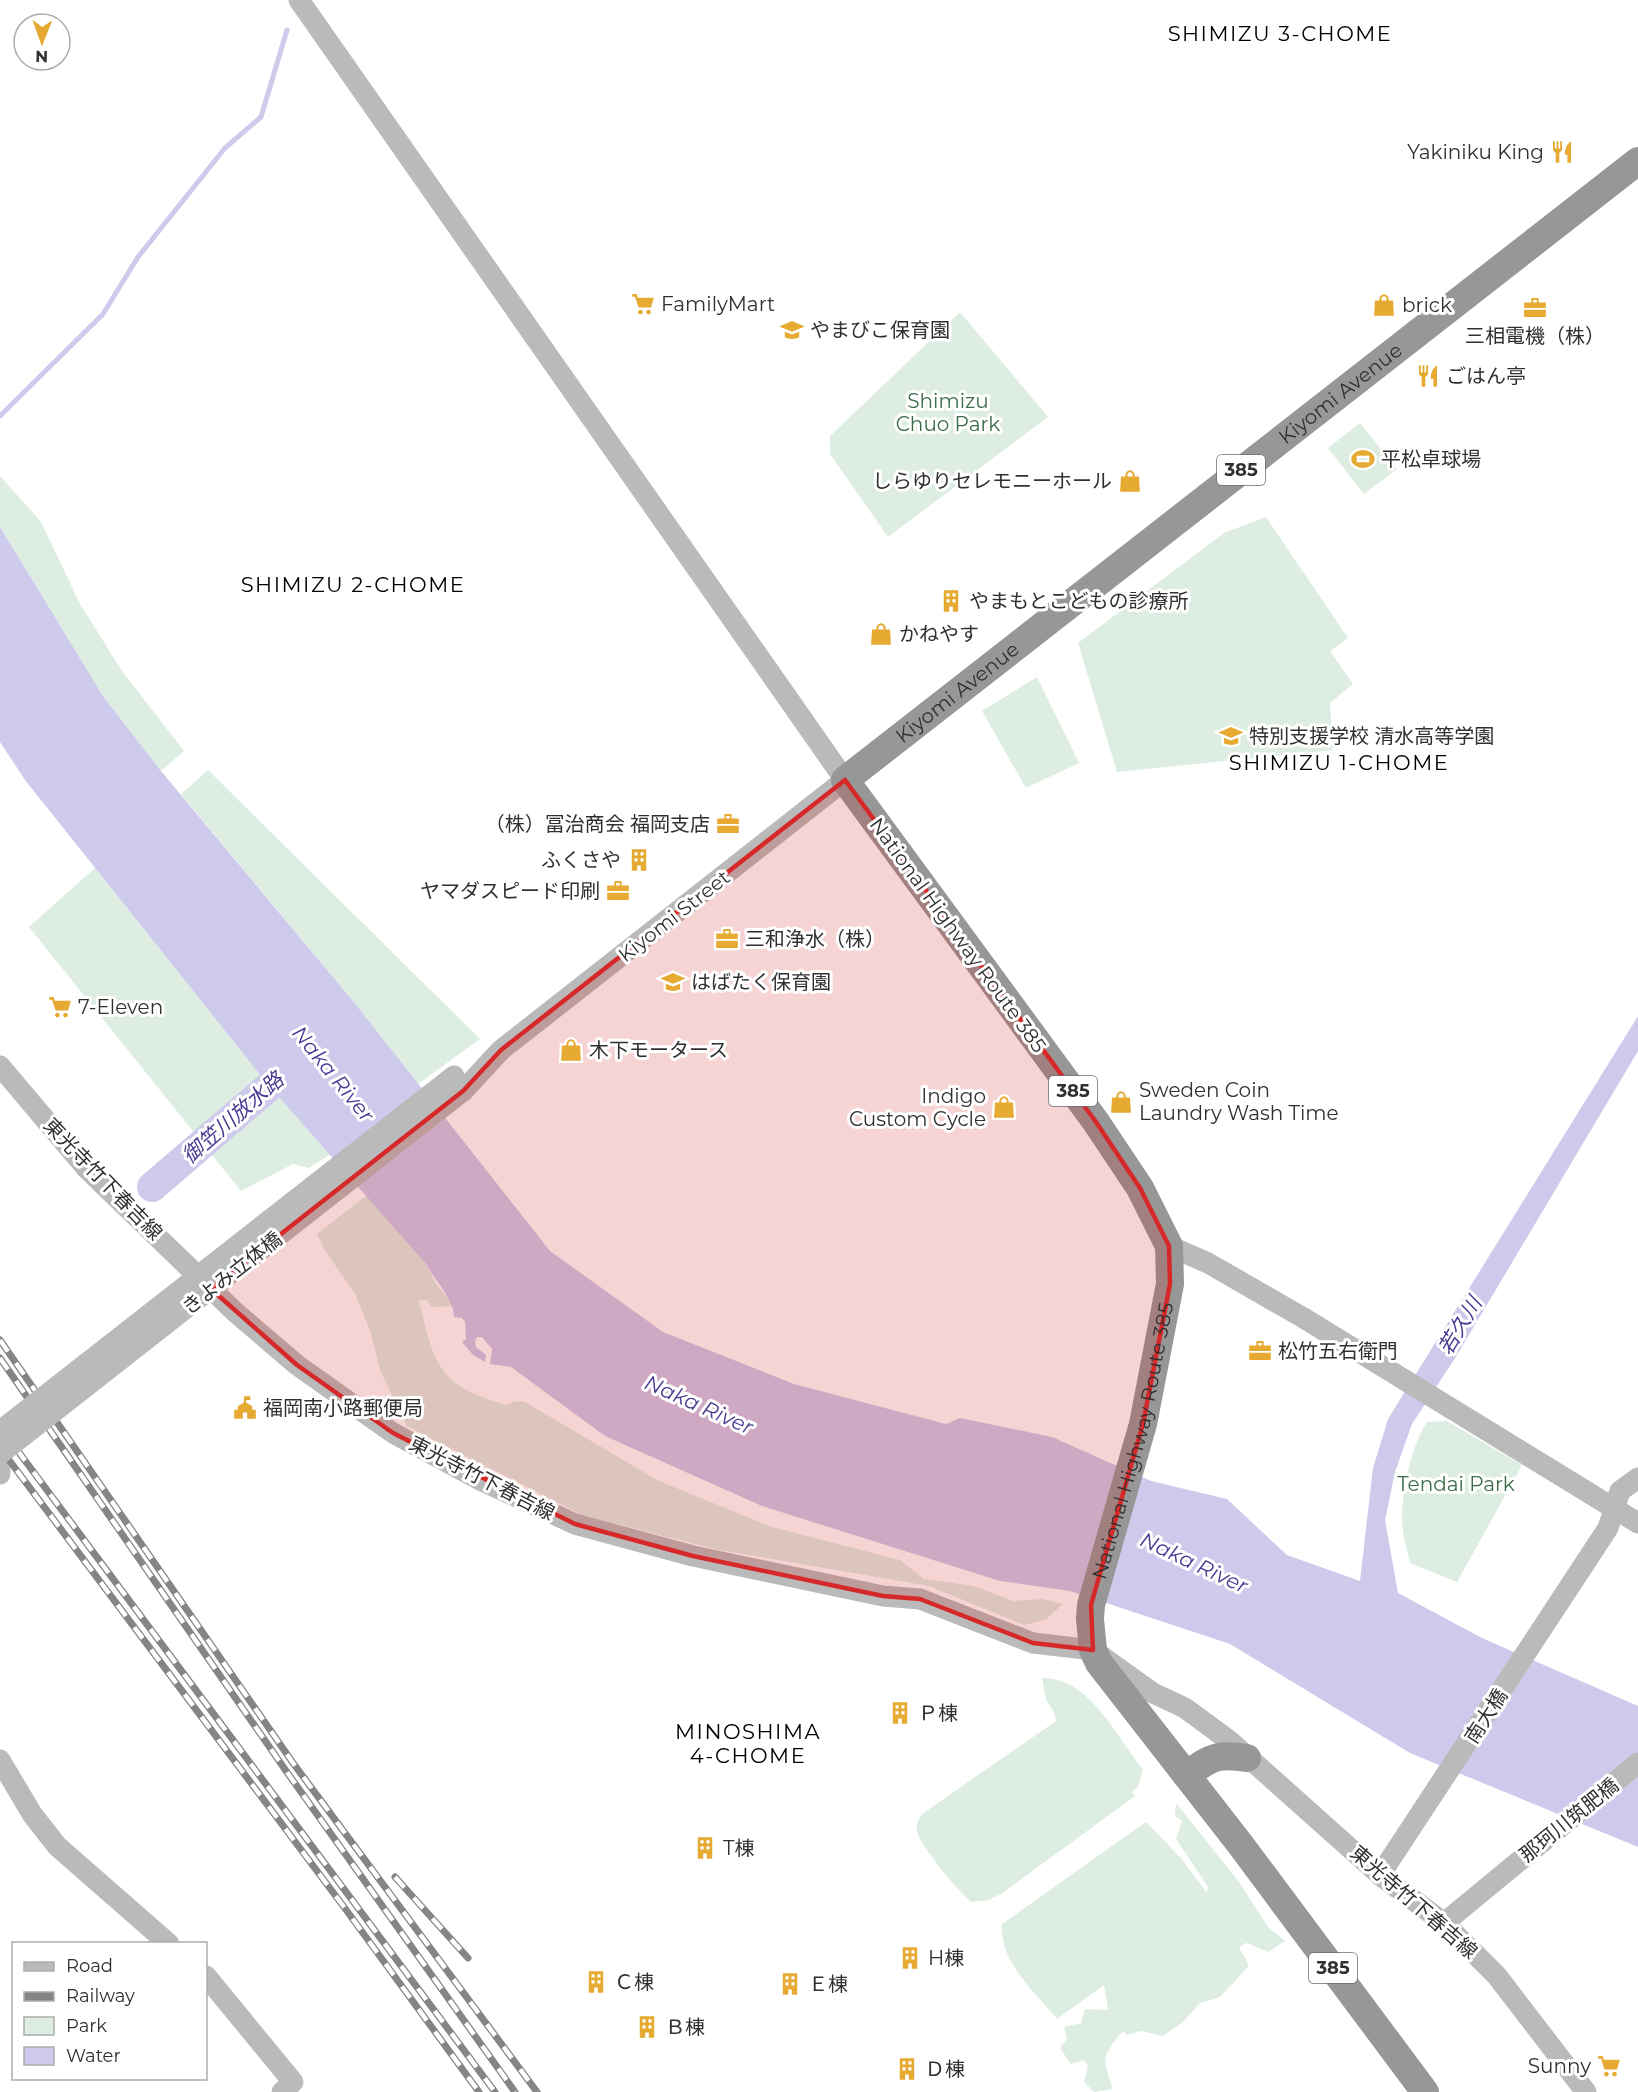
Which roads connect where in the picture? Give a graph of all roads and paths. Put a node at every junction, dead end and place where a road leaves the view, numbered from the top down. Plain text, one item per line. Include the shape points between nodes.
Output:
1 (299, 0) edge
2 (1638, 161) edge
3 (845, 780) junction
4 (0, 1066) edge
5 (458, 1084) junction
6 (1169, 1246) junction
7 (0, 1431) edge
8 (0, 1454) edge
9 (1638, 1478) edge
10 (1616, 1509) junction
11 (1638, 1523) edge
12 (1093, 1650) junction
13 (1247, 1758) junction
14 (0, 1760) edge
15 (1638, 1763) edge
16 (1186, 1775) junction
17 (1380, 1875) junction
18 (1444, 1923) junction
19 (168, 1942) edge
20 (207, 1977) edge
21 (282, 2092) edge
22 (1425, 2092) edge
23 (1586, 2092) edge

1 - 3 street
2 - 3 highway, Kiyomi Avenue / 385
3 - 5 street, Kiyomi Street
3 - 6 highway, National Highway Route 385 / 385 via 1096,1122 1140,1188
4 - 12 street, 東光寺竹下春吉線 via 87,1168 235,1312 297,1365 393,1433 480,1480 575,1524 693,1556 883,1596 920,1599 1033,1643
5 - 7 street, きよみ立体橋, bridge
5 - 8 street, きよみ立体橋, bridge
6 - 10 street via 1208,1263
6 - 12 highway, National Highway Route 385 / 385 via 1170,1284 1143,1424 1089,1619
9 - 10 street, 南大橋 via 1620,1491
10 - 11 street
10 - 17 street, 南大橋 via 1608,1528 1535,1642
12 - 13 street, 東光寺竹下春吉線 via 1153,1693 1185,1708
12 - 16 highway, National Highway Route 385 / 385 via 1112,1681
13 - 16 highway via 1213,1756
13 - 17 street, 東光寺竹下春吉線
14 - 19 street via 32,1814 57,1846
15 - 18 street, 那珂川筑肥橋
16 - 22 highway, National Highway Route 385 / 385
17 - 18 street, 東光寺竹下春吉線
18 - 23 street, 東光寺竹下春吉線 via 1497,1976
20 - 21 street via 293,2082

